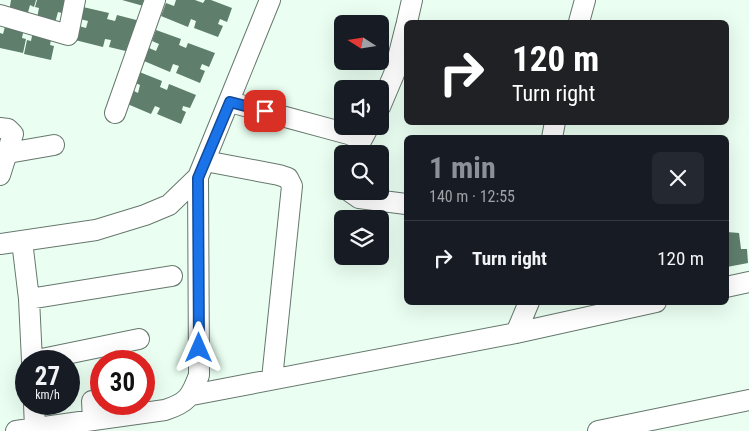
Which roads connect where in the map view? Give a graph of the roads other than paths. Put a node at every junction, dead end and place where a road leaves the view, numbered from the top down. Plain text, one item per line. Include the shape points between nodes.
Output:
1 (75, 0) edge
2 (155, 0) edge
3 (270, 0) edge
4 (412, 0) edge
5 (585, 0) edge
6 (596, 0) edge
7 (0, 15) edge
8 (408, 20) edge
9 (580, 20) edge
10 (591, 20) edge
11 (404, 36) edge
12 (389, 86) edge
13 (230, 102) junction
14 (115, 113) dead end
15 (0, 128) edge
16 (358, 138) edge
17 (54, 146) dead end
18 (8, 153) junction
19 (202, 170) junction
20 (0, 175) edge
21 (375, 200) edge
22 (404, 204) edge
23 (22, 241) junction
24 (0, 244) edge
25 (172, 276) dead end
26 (749, 282) edge
27 (729, 286) edge
28 (29, 299) junction
29 (528, 305) edge
30 (642, 305) edge
31 (516, 333) junction
32 (140, 338) dead end
33 (31, 350) edge
34 (80, 351) edge
35 (272, 379) junction
36 (192, 395) junction
37 (749, 400) edge
38 (749, 412) edge
39 (30, 415) edge
40 (25, 429) edge
41 (598, 431) edge
42 (665, 431) edge

1 - 7 street via 68,35
2 - 14 street
3 - 13 street
4 - 8 street
5 - 9 street
6 - 10 street
11 - 12 street
13 - 16 street
13 - 19 street
15 - 18 street via 13,134
17 - 18 street
18 - 20 street
19 - 23 street via 169,205 144,215 96,230
19 - 35 street via 279,175 288,178 292,186
19 - 36 street via 200,375
21 - 22 street
23 - 24 street
23 - 28 street
25 - 28 street
26 - 27 street
28 - 33 street
29 - 31 street
30 - 31 street
31 - 35 street
32 - 34 street
35 - 36 street
36 - 40 street via 181,405 165,410 92,410
37 - 41 street
38 - 42 street
39 - 40 street

